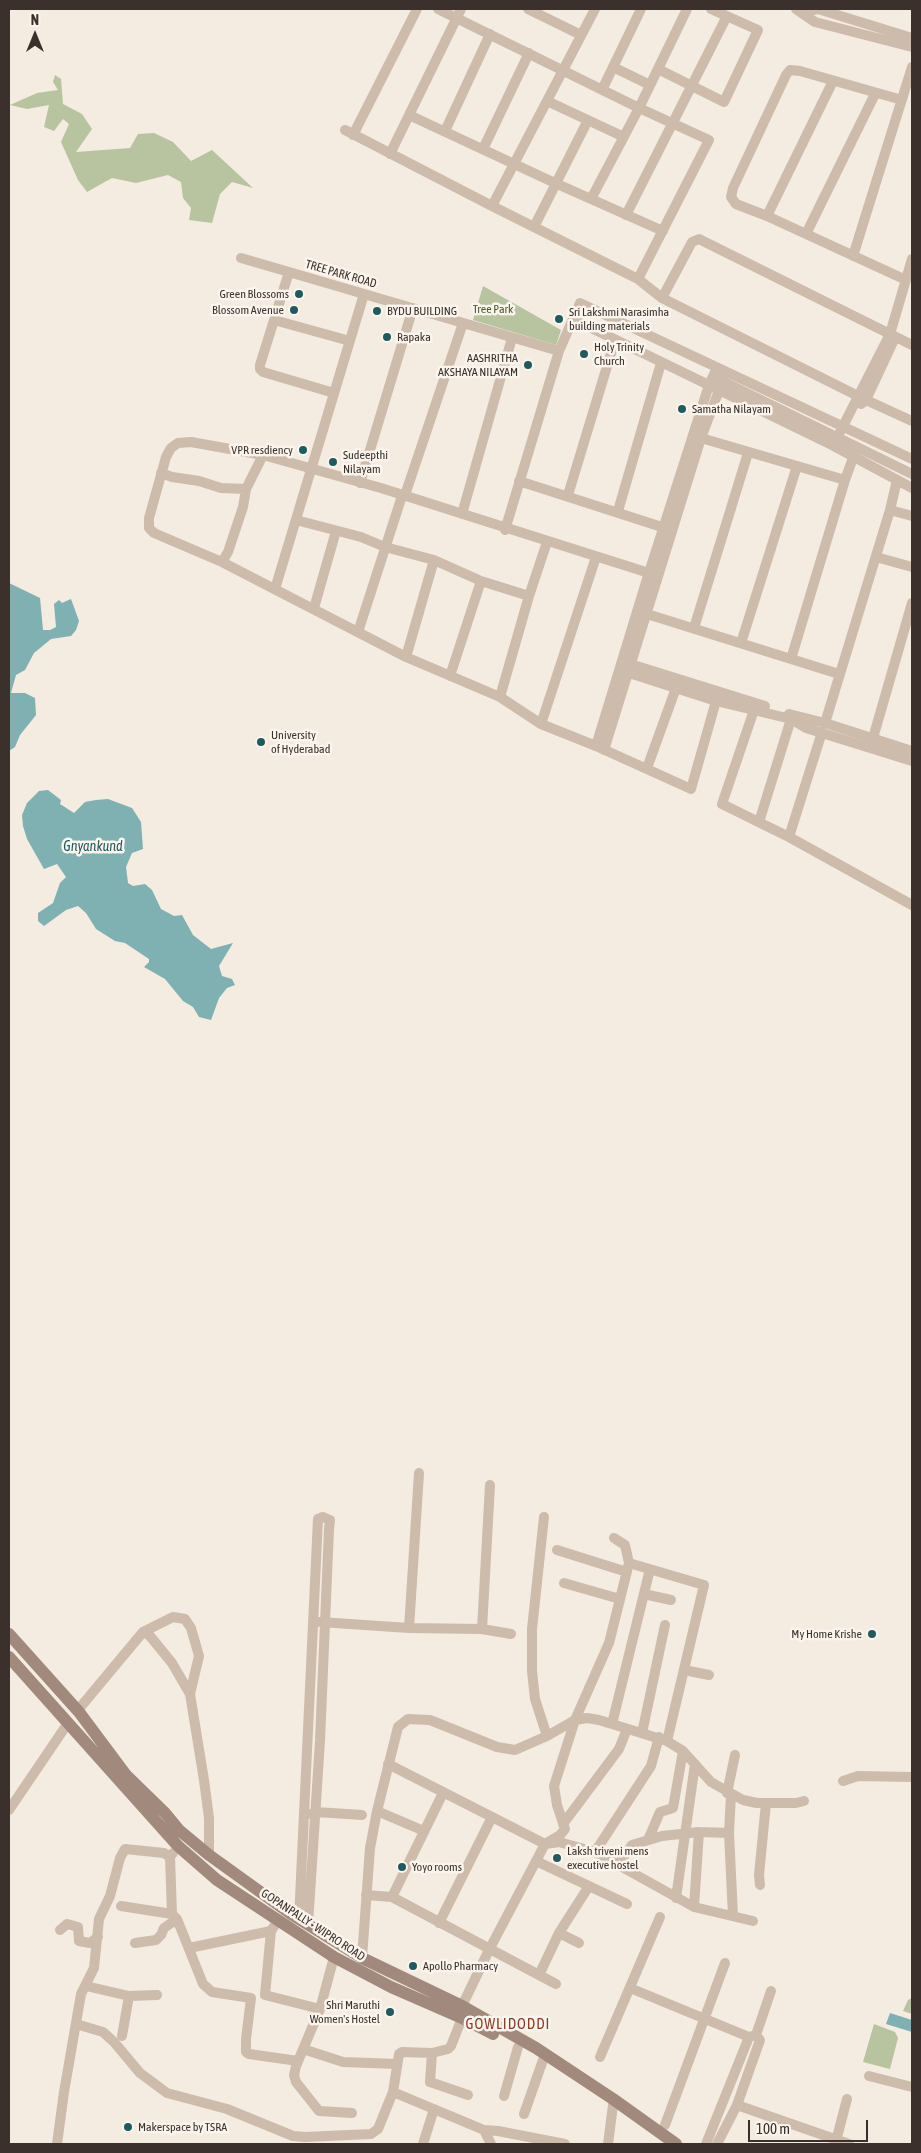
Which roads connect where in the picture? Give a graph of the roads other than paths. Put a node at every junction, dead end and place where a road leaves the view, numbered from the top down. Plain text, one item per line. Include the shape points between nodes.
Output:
1 (417, 9) edge
2 (438, 9) edge
3 (528, 9) edge
4 (595, 9) edge
5 (641, 9) edge
6 (687, 9) edge
7 (711, 9) edge
8 (799, 10) edge
9 (458, 13) edge
10 (547, 13) edge
11 (846, 13) edge
12 (727, 16) junction
13 (841, 29) junction
14 (490, 34) junction
15 (582, 35) junction
16 (912, 38) edge
17 (912, 46) edge
18 (529, 53) junction
19 (912, 66) edge
20 (613, 67) junction
21 (658, 69) junction
22 (563, 70) junction
23 (833, 82) junction
24 (650, 84) junction
25 (692, 86) junction
26 (602, 90) junction
27 (875, 94) junction
28 (902, 100) junction
29 (547, 101) junction
30 (639, 108) junction
31 (409, 115) junction
32 (588, 120) junction
33 (673, 123) junction
34 (445, 131) junction
35 (624, 137) junction
36 (483, 149) junction
37 (390, 154) junction
38 (513, 163) junction
39 (555, 183) junction
40 (591, 199) junction
41 (492, 206) junction
42 (626, 215) junction
43 (767, 216) junction
44 (534, 227) junction
45 (663, 231) junction
46 (806, 234) junction
47 (853, 256) junction
48 (240, 258) dead end
49 (912, 258) edge
50 (289, 272) junction
51 (638, 279) junction
52 (909, 280) edge
53 (364, 294) junction
54 (662, 298) junction
55 (413, 308) junction
56 (573, 319) junction
57 (274, 320) junction
58 (463, 323) junction
59 (892, 336) junction
60 (512, 338) junction
61 (615, 340) junction
62 (350, 341) junction
63 (912, 345) edge
64 (559, 351) junction
65 (661, 363) junction
66 (717, 379) junction
67 (334, 393) junction
68 (862, 398) junction
69 (912, 421) edge
70 (844, 426) junction
71 (701, 438) junction
72 (834, 441) junction
73 (748, 453) junction
74 (263, 455) junction
75 (853, 458) junction
76 (912, 459) edge
77 (797, 466) junction
78 (311, 469) junction
79 (162, 473) junction
80 (912, 474) edge
81 (519, 480) junction
82 (845, 480) junction
83 (897, 480) junction
84 (360, 483) junction
85 (912, 488) edge
86 (246, 489) junction
87 (568, 496) junction
88 (403, 497) junction
89 (890, 510) junction
90 (618, 511) junction
91 (462, 514) junction
92 (912, 516) edge
93 (296, 520) junction
94 (505, 529) junction
95 (669, 529) junction
96 (336, 532) junction
97 (546, 545) junction
98 (385, 547) junction
99 (876, 557) junction
100 (434, 560) junction
101 (595, 560) junction
102 (222, 562) junction
103 (912, 567) edge
104 (650, 577) junction
105 (481, 581) junction
106 (275, 589) junction
107 (529, 596) junction
108 (912, 603) edge
109 (314, 608) junction
110 (647, 614) junction
111 (694, 628) junction
112 (358, 632) junction
113 (741, 643) junction
114 (406, 656) junction
115 (790, 659) junction
116 (626, 667) junction
117 (839, 674) junction
118 (450, 676) junction
119 (676, 688) junction
120 (500, 697) junction
121 (716, 701) junction
122 (754, 710) junction
123 (791, 719) junction
124 (807, 723) junction
125 (542, 724) junction
126 (824, 727) junction
127 (873, 738) junction
128 (600, 748) junction
129 (912, 751) edge
130 (912, 761) edge
131 (647, 768) junction
132 (758, 822) junction
133 (789, 837) junction
134 (912, 905) edge
135 (419, 1473) dead end
136 (490, 1485) dead end
137 (544, 1517) dead end
138 (614, 1538) dead end
139 (558, 1550) dead end
140 (628, 1568) junction
141 (650, 1569) junction
142 (564, 1583) dead end
143 (644, 1594) junction
144 (620, 1599) junction
145 (671, 1600) dead end
146 (314, 1622) junction
147 (326, 1622) junction
148 (665, 1626) dead end
149 (409, 1628) junction
150 (482, 1629) junction
151 (143, 1632) junction
152 (9, 1634) edge
153 (511, 1634) dead end
154 (9, 1656) edge
155 (684, 1670) junction
156 (709, 1675) dead end
157 (190, 1694) junction
158 (78, 1710) junction
159 (575, 1720) junction
160 (68, 1723) junction
161 (612, 1724) junction
162 (627, 1729) junction
163 (642, 1733) junction
164 (547, 1736) junction
165 (663, 1739) junction
166 (683, 1751) junction
167 (735, 1754) dead end
168 (388, 1764) junction
169 (695, 1764) junction
170 (912, 1777) edge
171 (843, 1781) dead end
172 (444, 1793) junction
173 (729, 1794) junction
174 (804, 1801) dead end
175 (766, 1803) junction
176 (9, 1810) edge
177 (377, 1811) junction
178 (316, 1812) junction
179 (362, 1815) dead end
180 (492, 1817) junction
181 (304, 1818) junction
182 (563, 1824) junction
183 (424, 1831) junction
184 (699, 1832) junction
185 (684, 1833) junction
186 (729, 1833) junction
187 (648, 1840) junction
188 (545, 1844) junction
189 (178, 1846) junction
190 (595, 1852) junction
191 (209, 1854) junction
192 (170, 1857) junction
193 (536, 1861) junction
194 (612, 1864) junction
195 (760, 1885) dead end
196 (589, 1886) junction
197 (366, 1895) junction
198 (392, 1897) junction
199 (676, 1898) junction
200 (627, 1904) dead end
201 (121, 1906) dead end
202 (694, 1907) junction
203 (733, 1916) junction
204 (174, 1917) junction
205 (660, 1917) dead end
206 (278, 1920) junction
207 (753, 1921) dead end
208 (304, 1922) junction
209 (439, 1923) junction
210 (60, 1930) dead end
211 (271, 1932) junction
212 (559, 1933) junction
213 (98, 1937) junction
214 (135, 1943) dead end
215 (579, 1943) dead end
216 (189, 1948) junction
217 (489, 1950) junction
218 (334, 1957) junction
219 (362, 1958) junction
220 (725, 1963) dead end
221 (538, 1975) junction
222 (394, 1982) junction
223 (556, 1984) dead end
224 (86, 1986) junction
225 (630, 1988) junction
226 (771, 1991) dead end
227 (157, 1995) dead end
228 (264, 1995) junction
229 (129, 1996) junction
230 (251, 1998) junction
231 (320, 2009) junction
232 (462, 2012) junction
233 (704, 2019) junction
234 (76, 2024) junction
235 (122, 2036) dead end
236 (753, 2036) junction
237 (518, 2047) junction
238 (303, 2049) junction
239 (432, 2053) junction
240 (600, 2057) dead end
241 (543, 2060) junction
242 (298, 2061) junction
243 (397, 2064) junction
244 (869, 2076) dead end
245 (912, 2087) edge
246 (394, 2092) junction
247 (468, 2095) dead end
248 (504, 2096) dead end
249 (847, 2099) dead end
250 (737, 2105) junction
251 (613, 2106) junction
252 (434, 2109) junction
253 (352, 2113) dead end
254 (524, 2114) dead end
255 (665, 2125) dead end
256 (484, 2130) junction
257 (836, 2141) junction
258 (554, 2143) edge
259 (57, 2144) edge
260 (423, 2144) edge
261 (491, 2144) edge
262 (565, 2144) edge
263 (608, 2144) edge
264 (662, 2144) edge
265 (676, 2144) edge
266 (706, 2144) edge
267 (717, 2144) edge
268 (849, 2144) edge

1 - 37 street via 349,132
2 - 9 street
3 - 10 street
4 - 15 street
5 - 20 street
6 - 21 street
7 - 12 street
8 - 11 street
8 - 13 street via 815,22
9 - 14 street
9 - 31 street
10 - 15 street
11 - 13 street
11 - 16 street
12 - 25 street
12 - 25 street via 758,30 724,102
13 - 17 street
14 - 18 street
14 - 34 street
15 - 22 street
18 - 22 street
18 - 36 street
19 - 28 street
20 - 24 street
20 - 26 street
21 - 24 street
21 - 25 street
22 - 26 street
22 - 29 street
23 - 27 street
23 - 43 street
23 - 43 street via 800,71 790,70 786,75 731,197 736,204
24 - 30 street
25 - 33 street
26 - 30 street
27 - 28 street
27 - 46 street
28 - 47 street
29 - 32 street
29 - 38 street
30 - 33 street
30 - 35 street
31 - 34 street
31 - 37 street
32 - 35 street
32 - 39 street
33 - 42 street
33 - 45 street via 709,140
34 - 36 street
35 - 40 street
36 - 38 street
37 - 41 street
38 - 39 street
38 - 41 street
39 - 40 street
39 - 44 street
40 - 42 street
41 - 44 street
42 - 45 street
43 - 46 street
44 - 51 street
45 - 51 street
46 - 47 street
47 - 52 street
48 - 50 street
49 - 52 street
50 - 53 street, TREE PARK ROAD
50 - 57 street, TREE PARK ROAD
51 - 54 street
52 - 59 street
53 - 55 street, TREE PARK ROAD
53 - 62 street
54 - 59 street via 692,242 699,239
54 - 68 street
55 - 58 street, TREE PARK ROAD
55 - 84 street
56 - 61 street
56 - 64 street
56 - 66 street via 580,303
57 - 62 street
57 - 67 street, TREE PARK ROAD via 260,369
58 - 60 street, TREE PARK ROAD
58 - 88 street
59 - 63 street
59 - 68 street
60 - 64 street, TREE PARK ROAD
60 - 91 street
61 - 65 street
61 - 87 street
62 - 67 street
64 - 81 street
65 - 66 street
65 - 90 street
66 - 70 street
66 - 71 street
66 - 72 street
66 - 95 street
67 - 78 street
68 - 69 street
68 - 70 street via 853,404
70 - 72 street
70 - 76 street
71 - 73 street
71 - 95 street
72 - 75 street
72 - 80 street
73 - 77 street
73 - 111 street
74 - 78 street
74 - 79 street via 191,442 178,443 171,448
74 - 86 street
75 - 82 street
75 - 83 street
77 - 82 street
77 - 113 street
78 - 84 street
78 - 93 street
79 - 86 street via 221,488
79 - 102 street via 149,528
81 - 87 street
81 - 94 street
82 - 115 street
83 - 85 street
83 - 89 street
84 - 88 street
86 - 102 street via 243,507
87 - 90 street
88 - 91 street
88 - 94 street via 433,511
88 - 98 street
89 - 92 street
89 - 99 street
90 - 95 street
91 - 94 street
93 - 96 street
93 - 106 street
94 - 97 street
94 - 104 street
95 - 104 street
96 - 98 street via 368,539
96 - 109 street
97 - 101 street
97 - 107 street
98 - 100 street
98 - 112 street
99 - 103 street
99 - 117 street
100 - 105 street
100 - 114 street
101 - 104 street
101 - 125 street
102 - 106 street
104 - 110 street
104 - 116 street
105 - 107 street
105 - 118 street
106 - 109 street
107 - 120 street
108 - 127 street
109 - 112 street
110 - 111 street
110 - 116 street
111 - 113 street
112 - 114 street
113 - 115 street
114 - 118 street
115 - 117 street
116 - 119 street
116 - 124 street
116 - 128 street
117 - 126 street
118 - 120 street
119 - 121 street
119 - 131 street
120 - 125 street
121 - 122 street
121 - 131 street via 691,789
122 - 123 street
122 - 132 street via 722,804
123 - 124 street
123 - 132 street
124 - 126 street
125 - 128 street
126 - 127 street
126 - 130 street
126 - 133 street
127 - 129 street
128 - 131 street
132 - 133 street
133 - 134 street
135 - 149 street
136 - 150 street
137 - 164 street via 532,1629 532,1671 535,1699
138 - 140 street via 625,1545
139 - 140 street
140 - 141 street
140 - 144 street
141 - 143 street
141 - 155 street via 704,1585
142 - 144 street
143 - 145 street
143 - 161 street
144 - 159 street via 609,1643
146 - 147 street
146 - 147 street via 318,1519 323,1517 330,1520
146 - 181 street
147 - 149 street
147 - 178 street
148 - 163 street
149 - 150 street
150 - 153 street
151 - 157 street via 172,1663
151 - 157 street via 173,1617 184,1619 191,1628 199,1656
151 - 158 street
152 - 158 main road, GOPANPALLY - WIPRO ROAD
154 - 160 main road, GOPANPALLY - WIPRO ROAD
155 - 156 street
155 - 165 street
157 - 191 street via 205,1789
158 - 191 main road, GOPANPALLY - WIPRO ROAD via 126,1775 179,1830
159 - 161 street via 587,1718
159 - 164 street
159 - 182 street via 554,1786
160 - 176 street
160 - 189 main road, GOPANPALLY - WIPRO ROAD
161 - 162 street
162 - 163 street
162 - 182 street via 619,1749
163 - 165 street
164 - 168 street via 515,1750 497,1747 430,1720 408,1719 398,1727
165 - 166 street
165 - 190 street via 650,1766
166 - 169 street
166 - 187 street via 673,1808 660,1812
167 - 173 street
168 - 172 street
168 - 177 street
169 - 173 street via 711,1782
169 - 185 street
170 - 171 street via 858,1776
172 - 180 street
172 - 183 street
173 - 175 street via 743,1800
173 - 186 street
174 - 175 street
175 - 195 street
177 - 183 street
177 - 197 street
178 - 179 street
178 - 181 street
178 - 208 street
180 - 188 street
180 - 209 street
181 - 208 street
182 - 188 street via 565,1829 560,1836
183 - 198 street
184 - 185 street
184 - 186 street
184 - 202 street
185 - 187 street
185 - 199 street
186 - 203 street
187 - 194 street via 632,1845 620,1862
188 - 190 street via 559,1842
188 - 193 street
189 - 192 street
189 - 206 main road, GOPANPALLY - WIPRO ROAD via 216,1880
190 - 194 street
191 - 208 main road, GOPANPALLY - WIPRO ROAD
192 - 204 street
192 - 213 street via 164,1853 125,1849 110,1896 99,1918
193 - 196 street
193 - 217 street
194 - 199 street
196 - 200 street
196 - 212 street
197 - 198 street
197 - 219 street
198 - 209 street
199 - 202 street
201 - 204 street
202 - 203 street
203 - 207 street
204 - 214 street via 156,1940
204 - 216 street
205 - 225 street
206 - 211 street
206 - 218 main road, GOPANPALLY - WIPRO ROAD
208 - 219 main road, GOPANPALLY - WIPRO ROAD
209 - 217 street
210 - 213 street via 67,1924 78,1927 79,1941 90,1943
211 - 216 street
211 - 228 street
212 - 215 street
212 - 221 street
213 - 224 street via 94,1968
216 - 230 street via 207,1989
217 - 221 street
217 - 232 street
218 - 222 main road, GOPANPALLY - WIPRO ROAD
218 - 231 street
219 - 222 main road, GOPANPALLY - WIPRO ROAD
220 - 233 street
221 - 223 street
222 - 232 main road, GOPANPALLY - WIPRO ROAD
224 - 229 street
224 - 234 street via 81,1994
225 - 233 street
225 - 240 street
226 - 236 street
227 - 229 street
228 - 230 street
228 - 231 street
229 - 235 street
230 - 242 street via 246,2052
231 - 238 street
232 - 237 main road, GOPANPALLY - WIPRO ROAD
232 - 239 street via 451,2046
232 - 265 main road, GOPANPALLY - WIPRO ROAD via 536,2048
233 - 236 street
233 - 255 street
234 - 246 street via 104,2032 140,2073 167,2094 227,2108 293,2136 371,2134 378,2129
234 - 259 street
236 - 250 street via 760,2040
236 - 266 street
237 - 241 main road, GOPANPALLY - WIPRO ROAD
237 - 248 street
238 - 242 street
238 - 243 street via 343,2062
239 - 243 street via 402,2052
239 - 247 street via 430,2082
241 - 251 main road, GOPANPALLY - WIPRO ROAD
241 - 254 street
242 - 253 street via 294,2075 296,2082 317,2110
243 - 246 street
244 - 245 street
246 - 252 street
249 - 257 street
250 - 257 street
250 - 267 street
251 - 263 street
251 - 264 main road, GOPANPALLY - WIPRO ROAD
252 - 256 street
252 - 260 street
256 - 258 street
256 - 261 street
257 - 268 street
258 - 262 street

